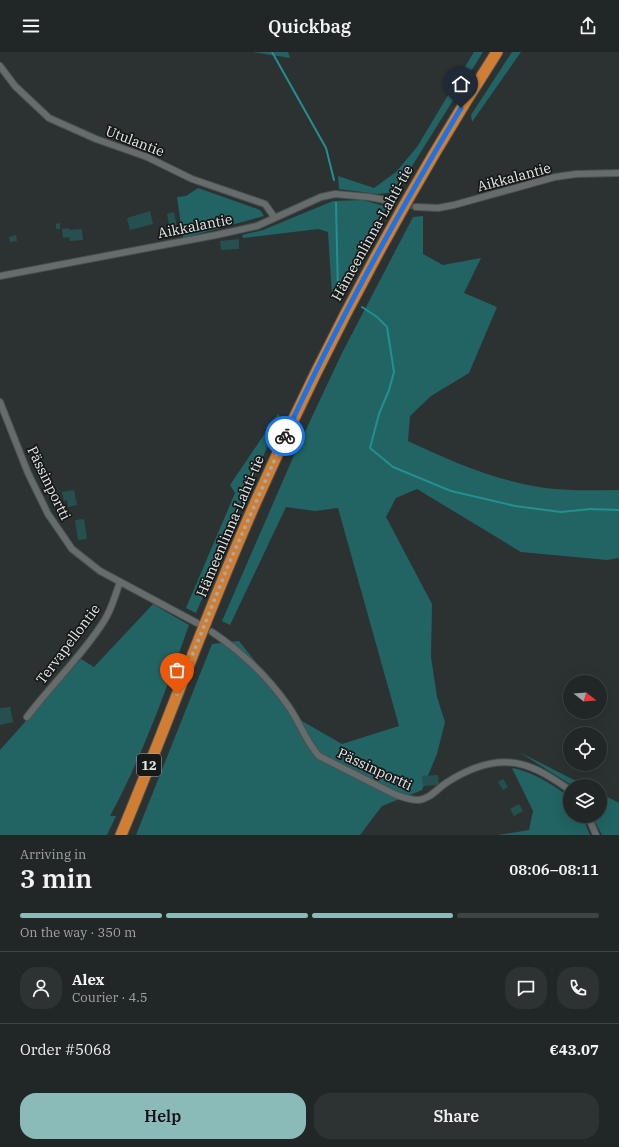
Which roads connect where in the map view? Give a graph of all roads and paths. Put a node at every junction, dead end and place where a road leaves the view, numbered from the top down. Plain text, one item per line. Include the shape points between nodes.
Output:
1 (497, 52) edge
2 (0, 66) edge
3 (619, 173) edge
4 (391, 201) tunnel mouth
5 (416, 206) tunnel mouth
6 (275, 218) junction
7 (0, 276) edge
8 (0, 402) edge
9 (120, 582) junction
10 (197, 623) dead end
11 (212, 632) dead end
12 (26, 717) dead end
13 (563, 786) edge
14 (591, 823) edge
15 (121, 835) edge
16 (596, 835) edge

1 - 15 highway, Hämeenlinna-Lahti-tie / 12 via 416,183 315,375 228,566
2 - 6 street, Utulantie via 15,86 49,118 192,179 264,204
3 - 5 street, Aikkalantie via 555,177 454,205 438,208
4 - 6 street, Aikkalantie via 335,194 321,197
6 - 7 street, Aikkalantie via 257,226 216,235
8 - 9 street, Pässinportti via 28,474 48,514 72,549 100,571
9 - 10 street, Pässinportti
9 - 12 street, Tervapellontie via 104,621 54,686
11 - 13 street, Pässinportti via 257,669 289,707 319,756 394,794 406,799 419,800 429,797 465,771 487,764 507,762 542,772
14 - 16 street

